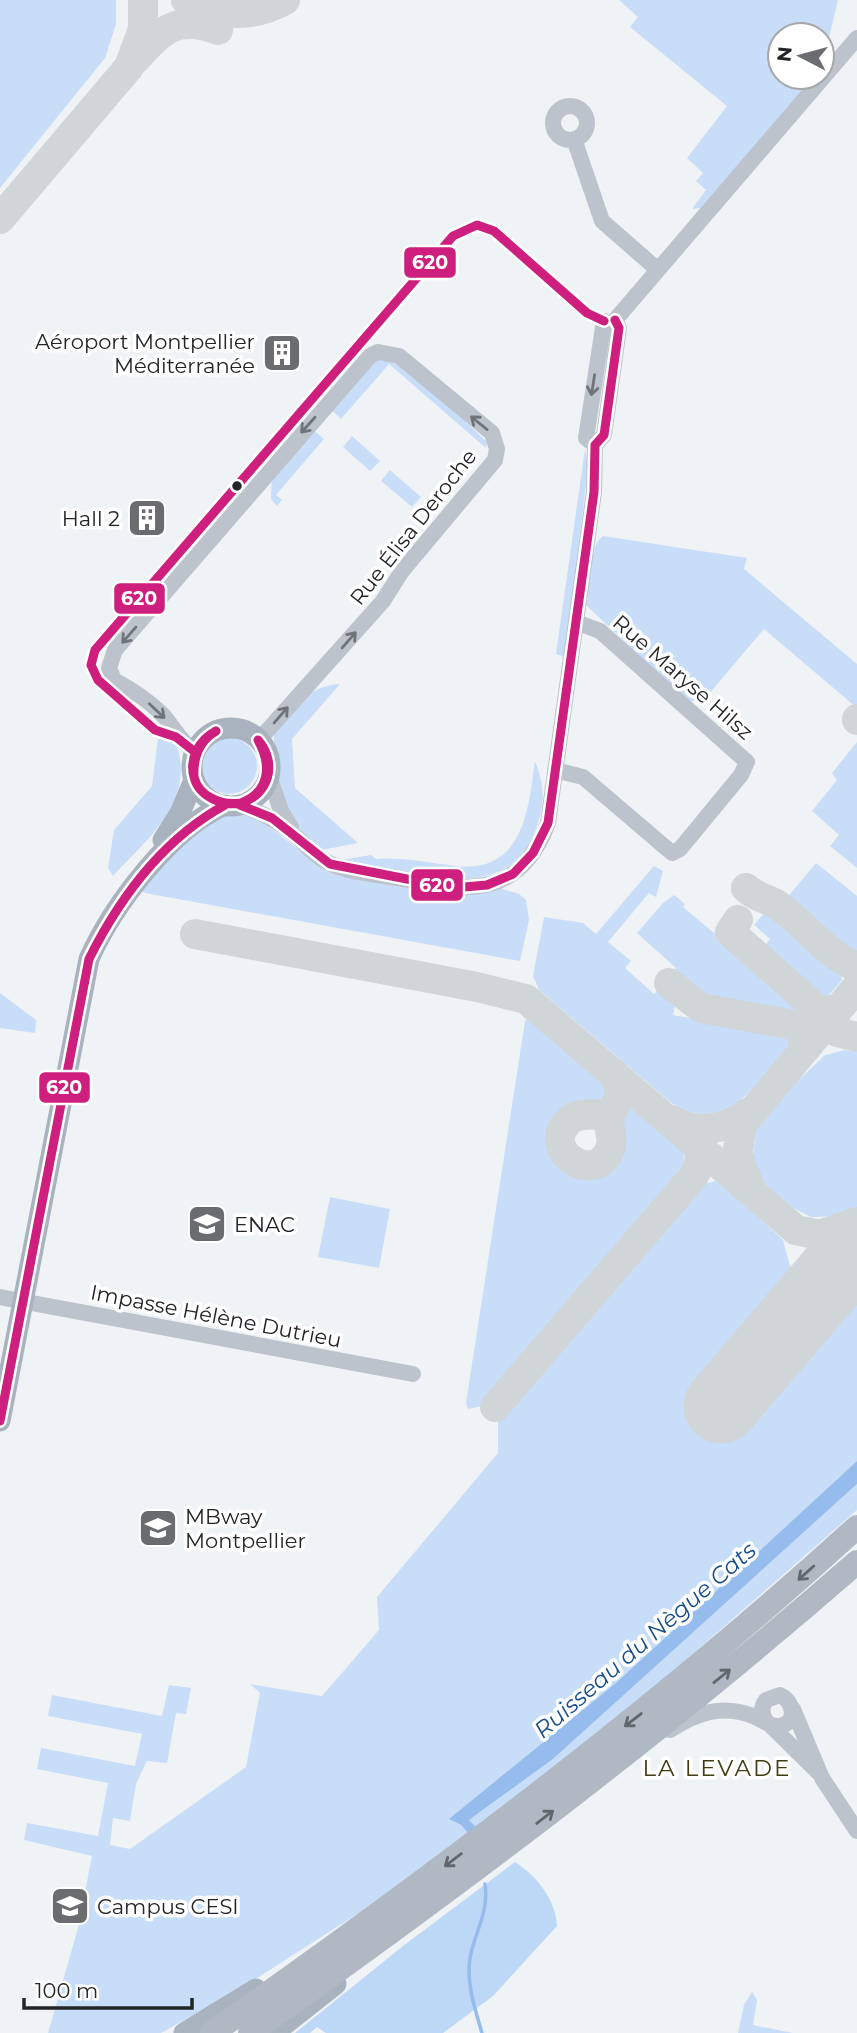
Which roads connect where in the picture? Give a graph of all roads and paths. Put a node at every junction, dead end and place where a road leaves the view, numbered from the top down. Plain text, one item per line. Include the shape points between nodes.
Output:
1 (857, 38) edge
2 (575, 139) dead end
3 (658, 270) junction
4 (576, 622) junction
5 (259, 740) junction
6 (195, 752) junction
7 (555, 770) junction
8 (268, 775) junction
9 (194, 780) junction
10 (232, 805) junction
11 (298, 838) junction
12 (11, 1300) edge
13 (0, 1360) edge
14 (413, 1374) dead end
15 (0, 1421) edge
16 (857, 1527) edge
17 (857, 1562) edge
18 (793, 1709) junction
19 (766, 1721) junction
20 (631, 1750) junction
21 (819, 1773) junction
22 (857, 1831) edge
23 (387, 1923) junction
24 (184, 2033) edge
25 (212, 2033) edge
26 (250, 2033) edge
27 (274, 2033) edge

1 - 3 street
2 - 3 street via 602,221
3 - 4 street via 609,320 619,328 604,435 595,445 594,492
4 - 7 street
4 - 7 street, Rue Maryse Hilsz via 600,631 747,762 698,828 672,853 583,777
5 - 6 main road via 248,732 223,729 202,741
5 -> 6 street, Rue Élisa Deroche via 383,601 402,571 495,460 498,449 492,433 399,356 378,352 370,356 115,650 111,676 164,716 176,737
5 - 8 main road via 269,762
6 - 9 main road
7 - 11 street via 548,823 539,846 525,865 490,885 453,888 346,869 317,856
8 - 10 main road via 259,794
8 - 11 street via 281,811
9 - 10 main road via 206,797
9 - 12 main road via 170,830 94,924 79,956
10 - 11 street via 272,818
10 - 12 main road via 192,823 103,928 89,959
12 - 13 main road
12 - 14 street, Impasse Hélène Dutrieu
12 - 15 main road
16 -> 23 highway via 644,1712
20 -> 17 highway
18 - 19 street via 784,1725
18 - 19 street via 784,1697 770,1697 762,1708
18 - 21 street
19 - 20 street via 713,1710 685,1721 648,1747
19 - 21 street
23 -> 20 highway
21 - 22 street
23 - 24 main road
23 - 25 highway
23 - 26 highway
23 - 27 main road via 326,1993

